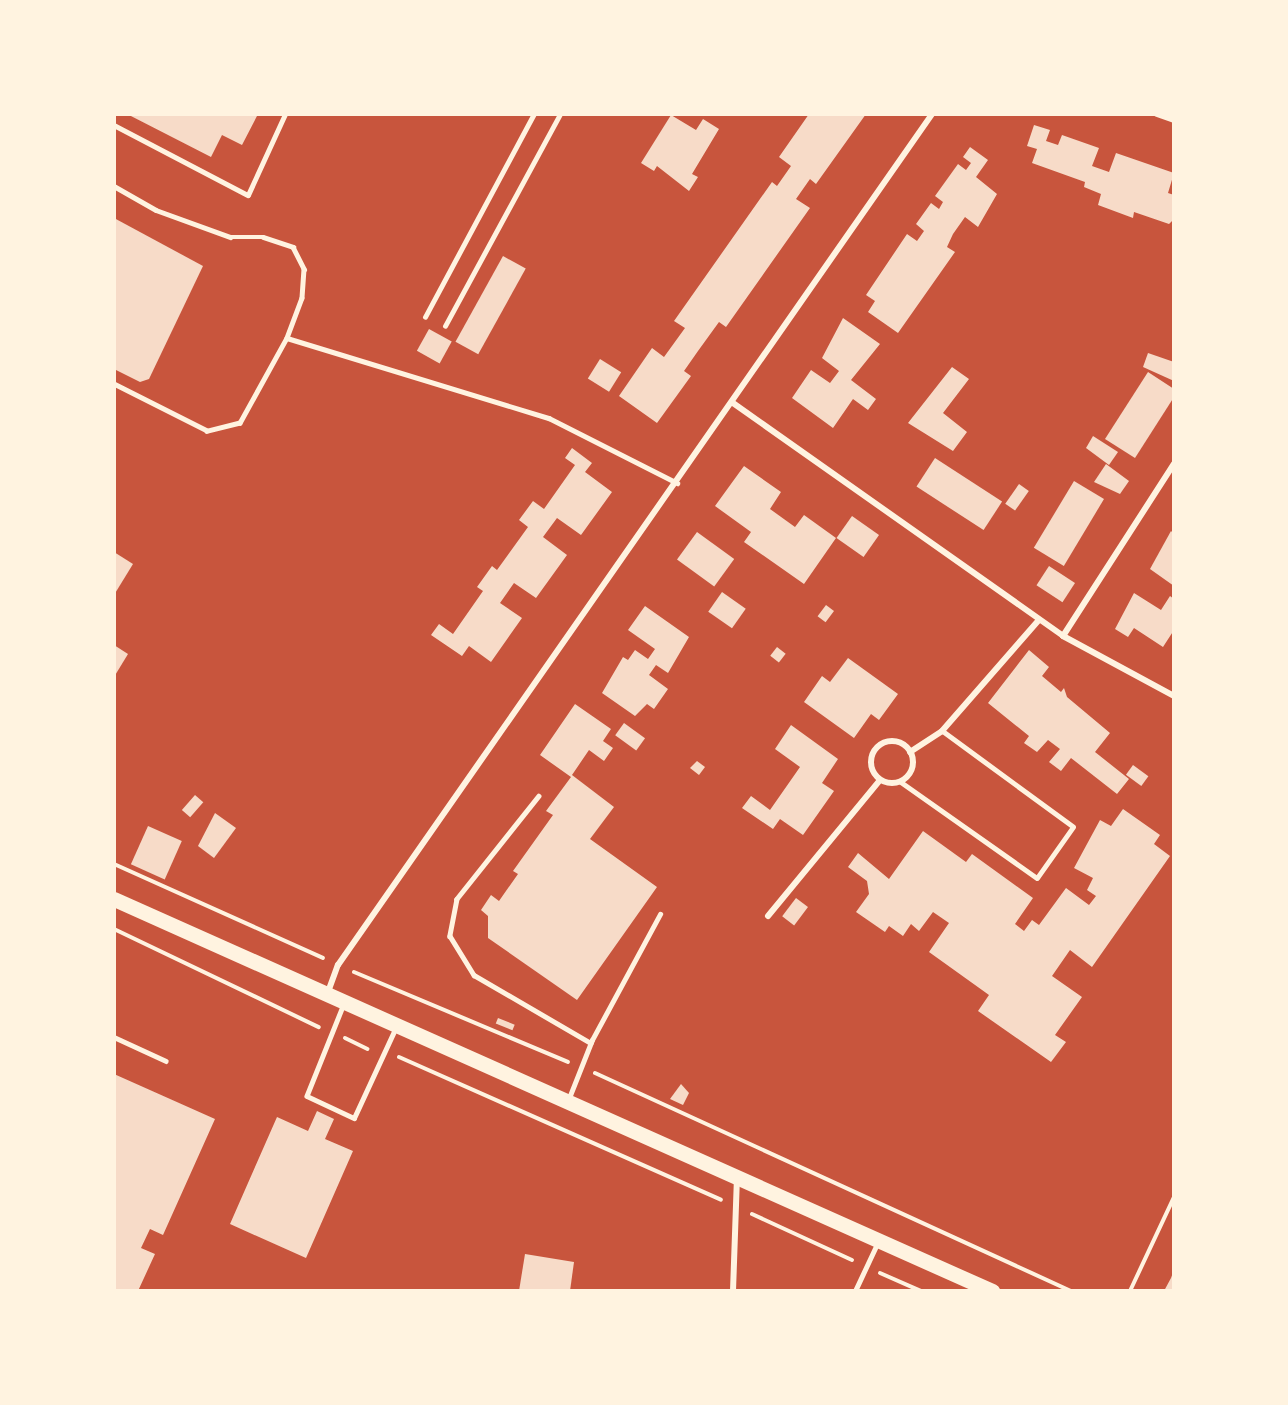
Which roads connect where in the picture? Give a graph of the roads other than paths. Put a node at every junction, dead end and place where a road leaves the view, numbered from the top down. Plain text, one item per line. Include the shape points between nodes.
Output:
1 (285, 114) edge
2 (534, 114) edge
3 (560, 114) edge
4 (932, 114) edge
5 (1157, 114) edge
6 (1174, 120) edge
7 (114, 125) edge
8 (114, 186) edge
9 (425, 317) dead end
10 (446, 326) dead end
11 (286, 338) junction
12 (114, 384) edge
13 (733, 403) junction
14 (1174, 464) edge
15 (676, 483) junction
16 (1039, 620) junction
17 (1063, 636) junction
18 (1174, 696) edge
19 (942, 731) junction
20 (910, 752) junction
21 (880, 780) junction
22 (901, 782) junction
23 (539, 796) dead end
24 (114, 898) edge
25 (660, 914) dead end
26 (768, 916) dead end
27 (328, 993) junction
28 (345, 1001) junction
29 (398, 1024) junction
30 (114, 1037) edge
31 (591, 1043) junction
32 (166, 1061) dead end
33 (568, 1101) junction
34 (737, 1175) junction
35 (879, 1239) junction
36 (733, 1291) edge
37 (855, 1291) edge
38 (992, 1291) edge

1 - 7 lane via 248,195
2 - 9 lane
3 - 10 lane
4 - 13 street
5 - 6 street
8 - 11 lane via 156,210 230,237 263,237 292,247 304,268 302,298
11 - 12 lane via 240,423 207,431
11 - 15 lane via 549,418
13 - 15 street
13 - 16 street
14 - 17 street
15 - 27 street via 338,965
16 - 17 street
16 - 19 street
17 - 18 street
19 - 20 street
19 - 22 lane via 1073,827 1037,878
20 - 21 street via 894,741 875,749 872,769
20 - 22 street via 911,772
21 - 22 street
21 - 26 street
23 - 31 lane via 457,899 450,936 474,975
24 - 27 main road
25 - 31 lane
27 - 28 main road
28 - 29 main road
28 - 29 lane via 307,1096 354,1118
29 - 33 main road
30 - 32 lane
31 - 33 lane
33 - 34 main road
34 - 35 main road
34 - 36 street
35 - 37 lane
35 - 38 main road

